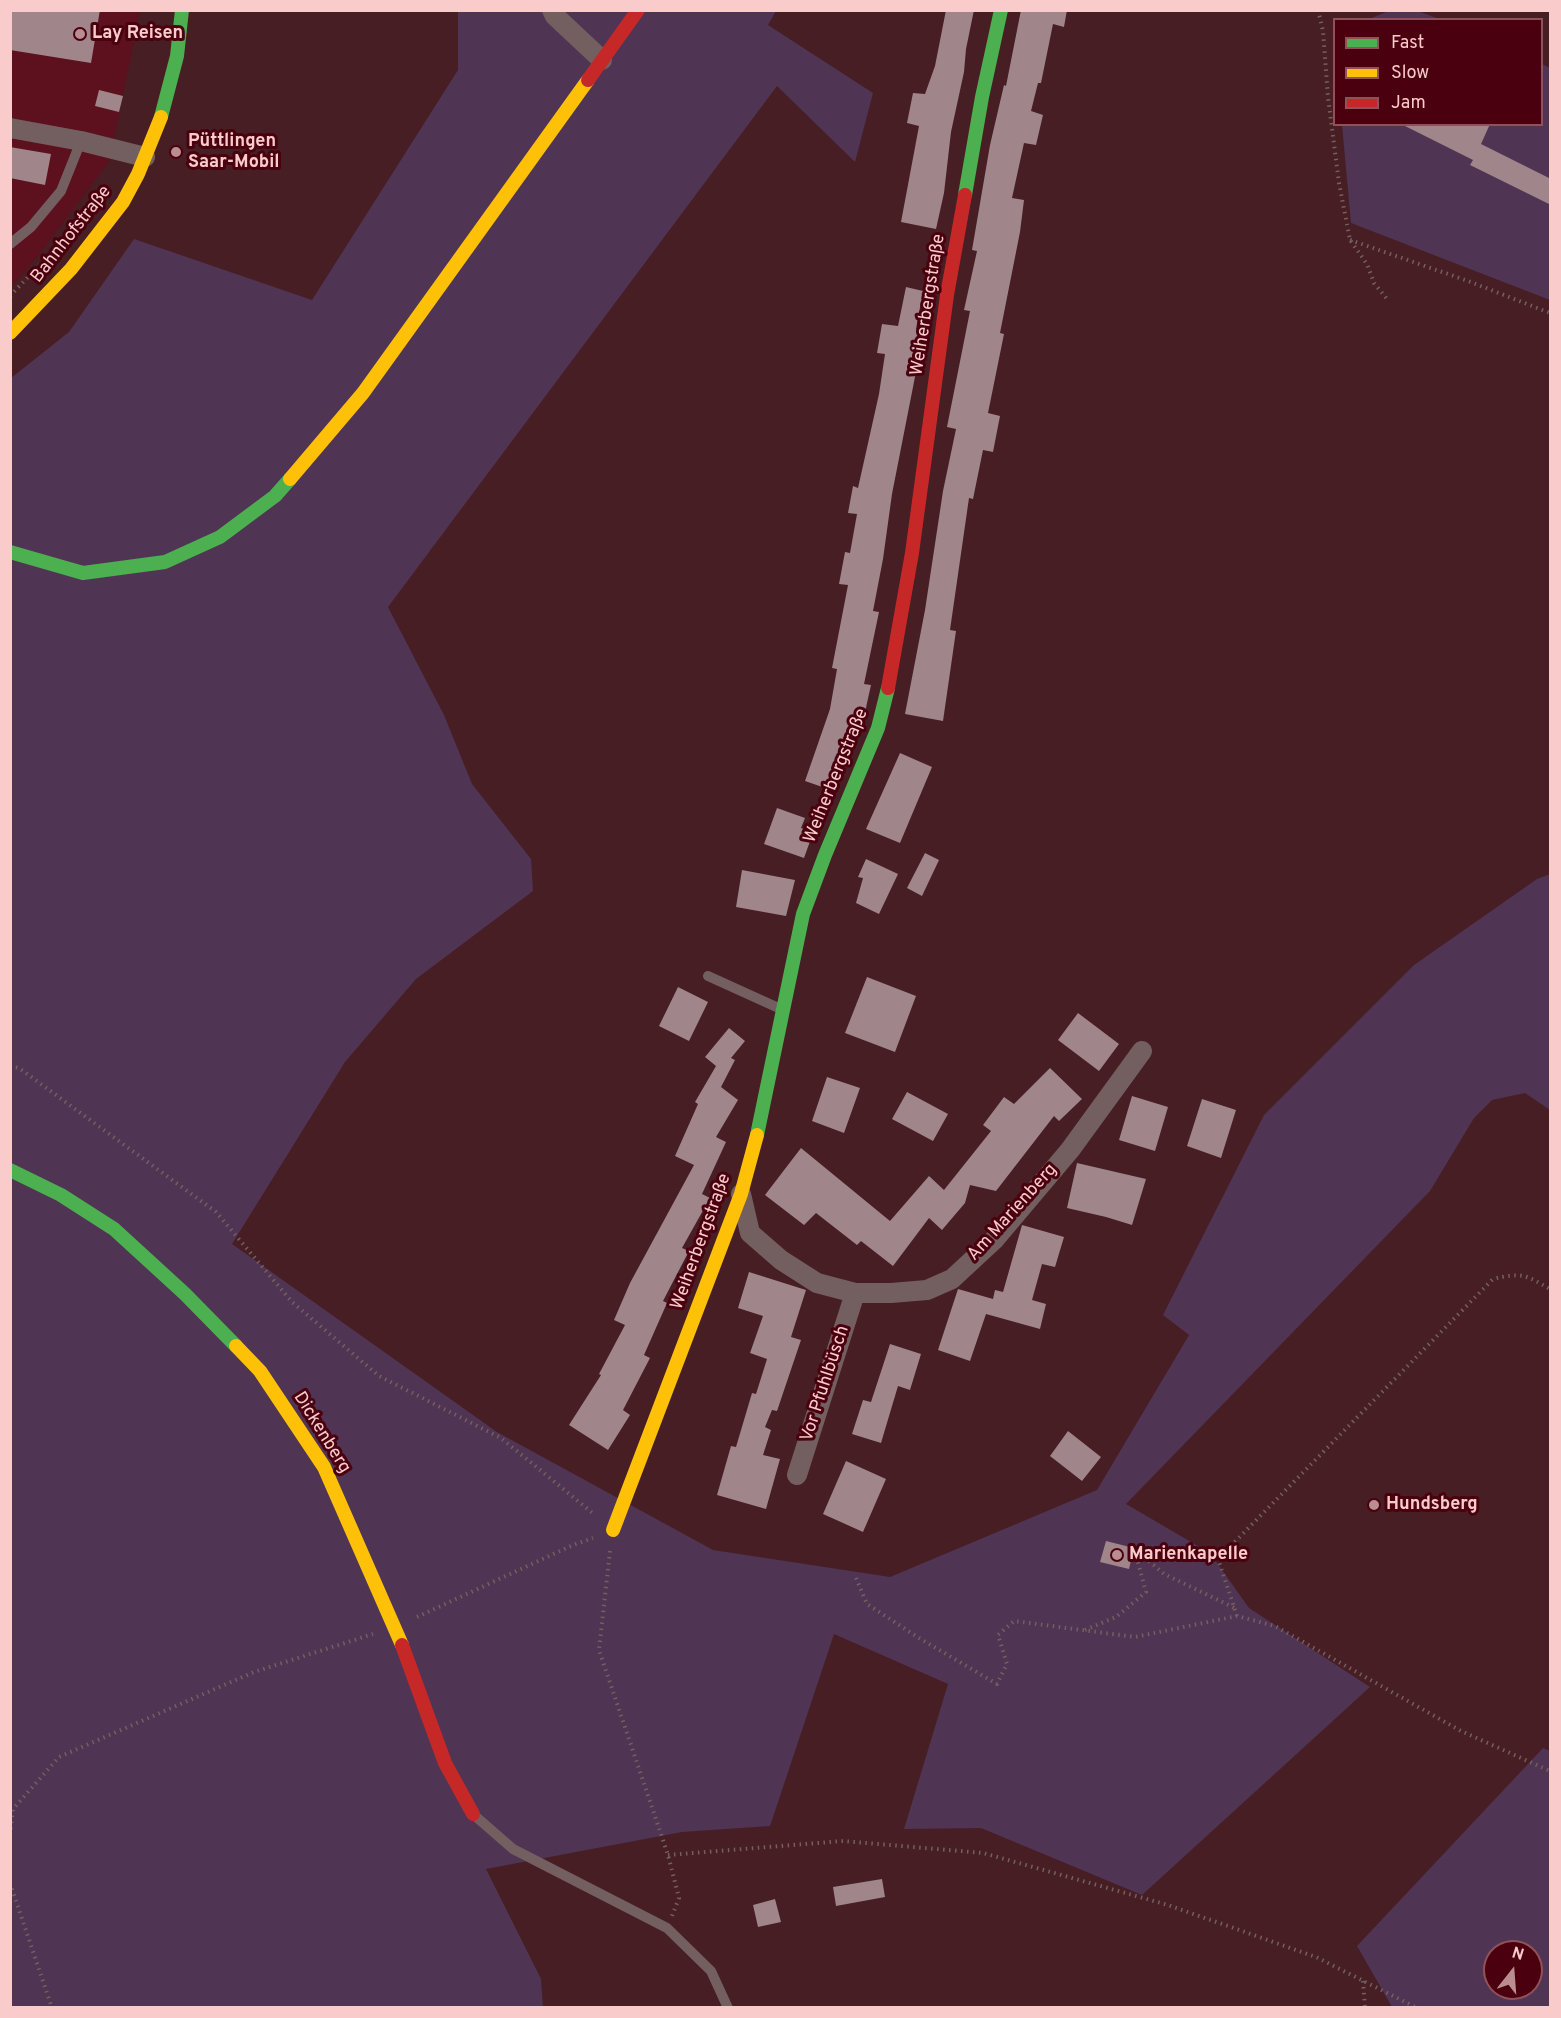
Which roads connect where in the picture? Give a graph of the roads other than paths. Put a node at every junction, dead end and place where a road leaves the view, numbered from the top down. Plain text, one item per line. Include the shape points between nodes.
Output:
1 (182, 10) edge
2 (552, 10) edge
3 (638, 10) edge
4 (1001, 10) edge
5 (602, 60) junction
6 (10, 128) edge
7 (81, 141) junction
8 (145, 157) junction
9 (10, 244) edge
10 (10, 333) edge
11 (10, 552) edge
12 (708, 976) dead end
13 (783, 1010) junction
14 (1142, 1051) dead end
15 (10, 1170) edge
16 (741, 1194) junction
17 (855, 1293) junction
18 (797, 1475) dead end
19 (614, 1530) road end
20 (473, 1814) joint
21 (728, 2007) edge

1 - 8 street, Bahnhofstraße via 169,92
2 - 5 street
3 - 5 street
4 - 13 street, Weiherbergstraße via 947,295 912,553 887,694 878,728 803,914
5 - 11 street via 363,393 275,496 220,537 165,562 84,573
6 - 7 street
7 - 8 street
7 - 9 lane via 61,191 31,227
8 - 10 street, Bahnhofstraße via 127,195 96,240 55,289
12 - 13 lane
13 - 16 street, Weiherbergstraße
14 - 17 street, Am Marienberg via 1070,1150 994,1240 952,1279 927,1290
15 - 20 street, Dickenberg via 61,1195 114,1228 260,1371 324,1467 396,1627 445,1763
16 - 17 street, Am Marienberg via 750,1233 817,1283
16 - 19 street, Weiherbergstraße
17 - 18 street, Vor Pfuhlbüsch
20 - 21 lane via 513,1849 667,1928 711,1971

